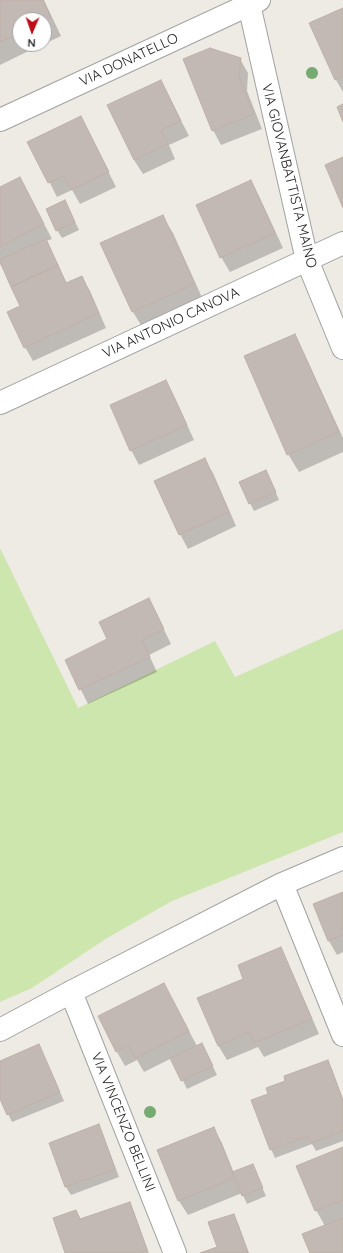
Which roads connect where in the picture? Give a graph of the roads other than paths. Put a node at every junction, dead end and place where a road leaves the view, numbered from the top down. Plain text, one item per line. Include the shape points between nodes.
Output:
1 (252, 2) edge
2 (0, 120) edge
3 (343, 243) edge
4 (307, 260) junction
5 (343, 348) edge
6 (0, 403) edge
7 (343, 858) edge
8 (282, 884) junction
9 (71, 992) junction
10 (0, 1030) edge
11 (343, 1035) edge
12 (175, 1253) edge

1 - 2 street, VIA DONATELLO
1 - 4 street, VIA GIOVANBATTISTA MAINO
3 - 4 street, VIA ANTONIO CANOVA
4 - 5 street, VIA GIOVANBATTISTA MAINO
4 - 6 street, VIA ANTONIO CANOVA
7 - 8 street
8 - 9 street
8 - 11 street
9 - 10 street
9 - 12 street, VIA VINCENZO BELLINI

